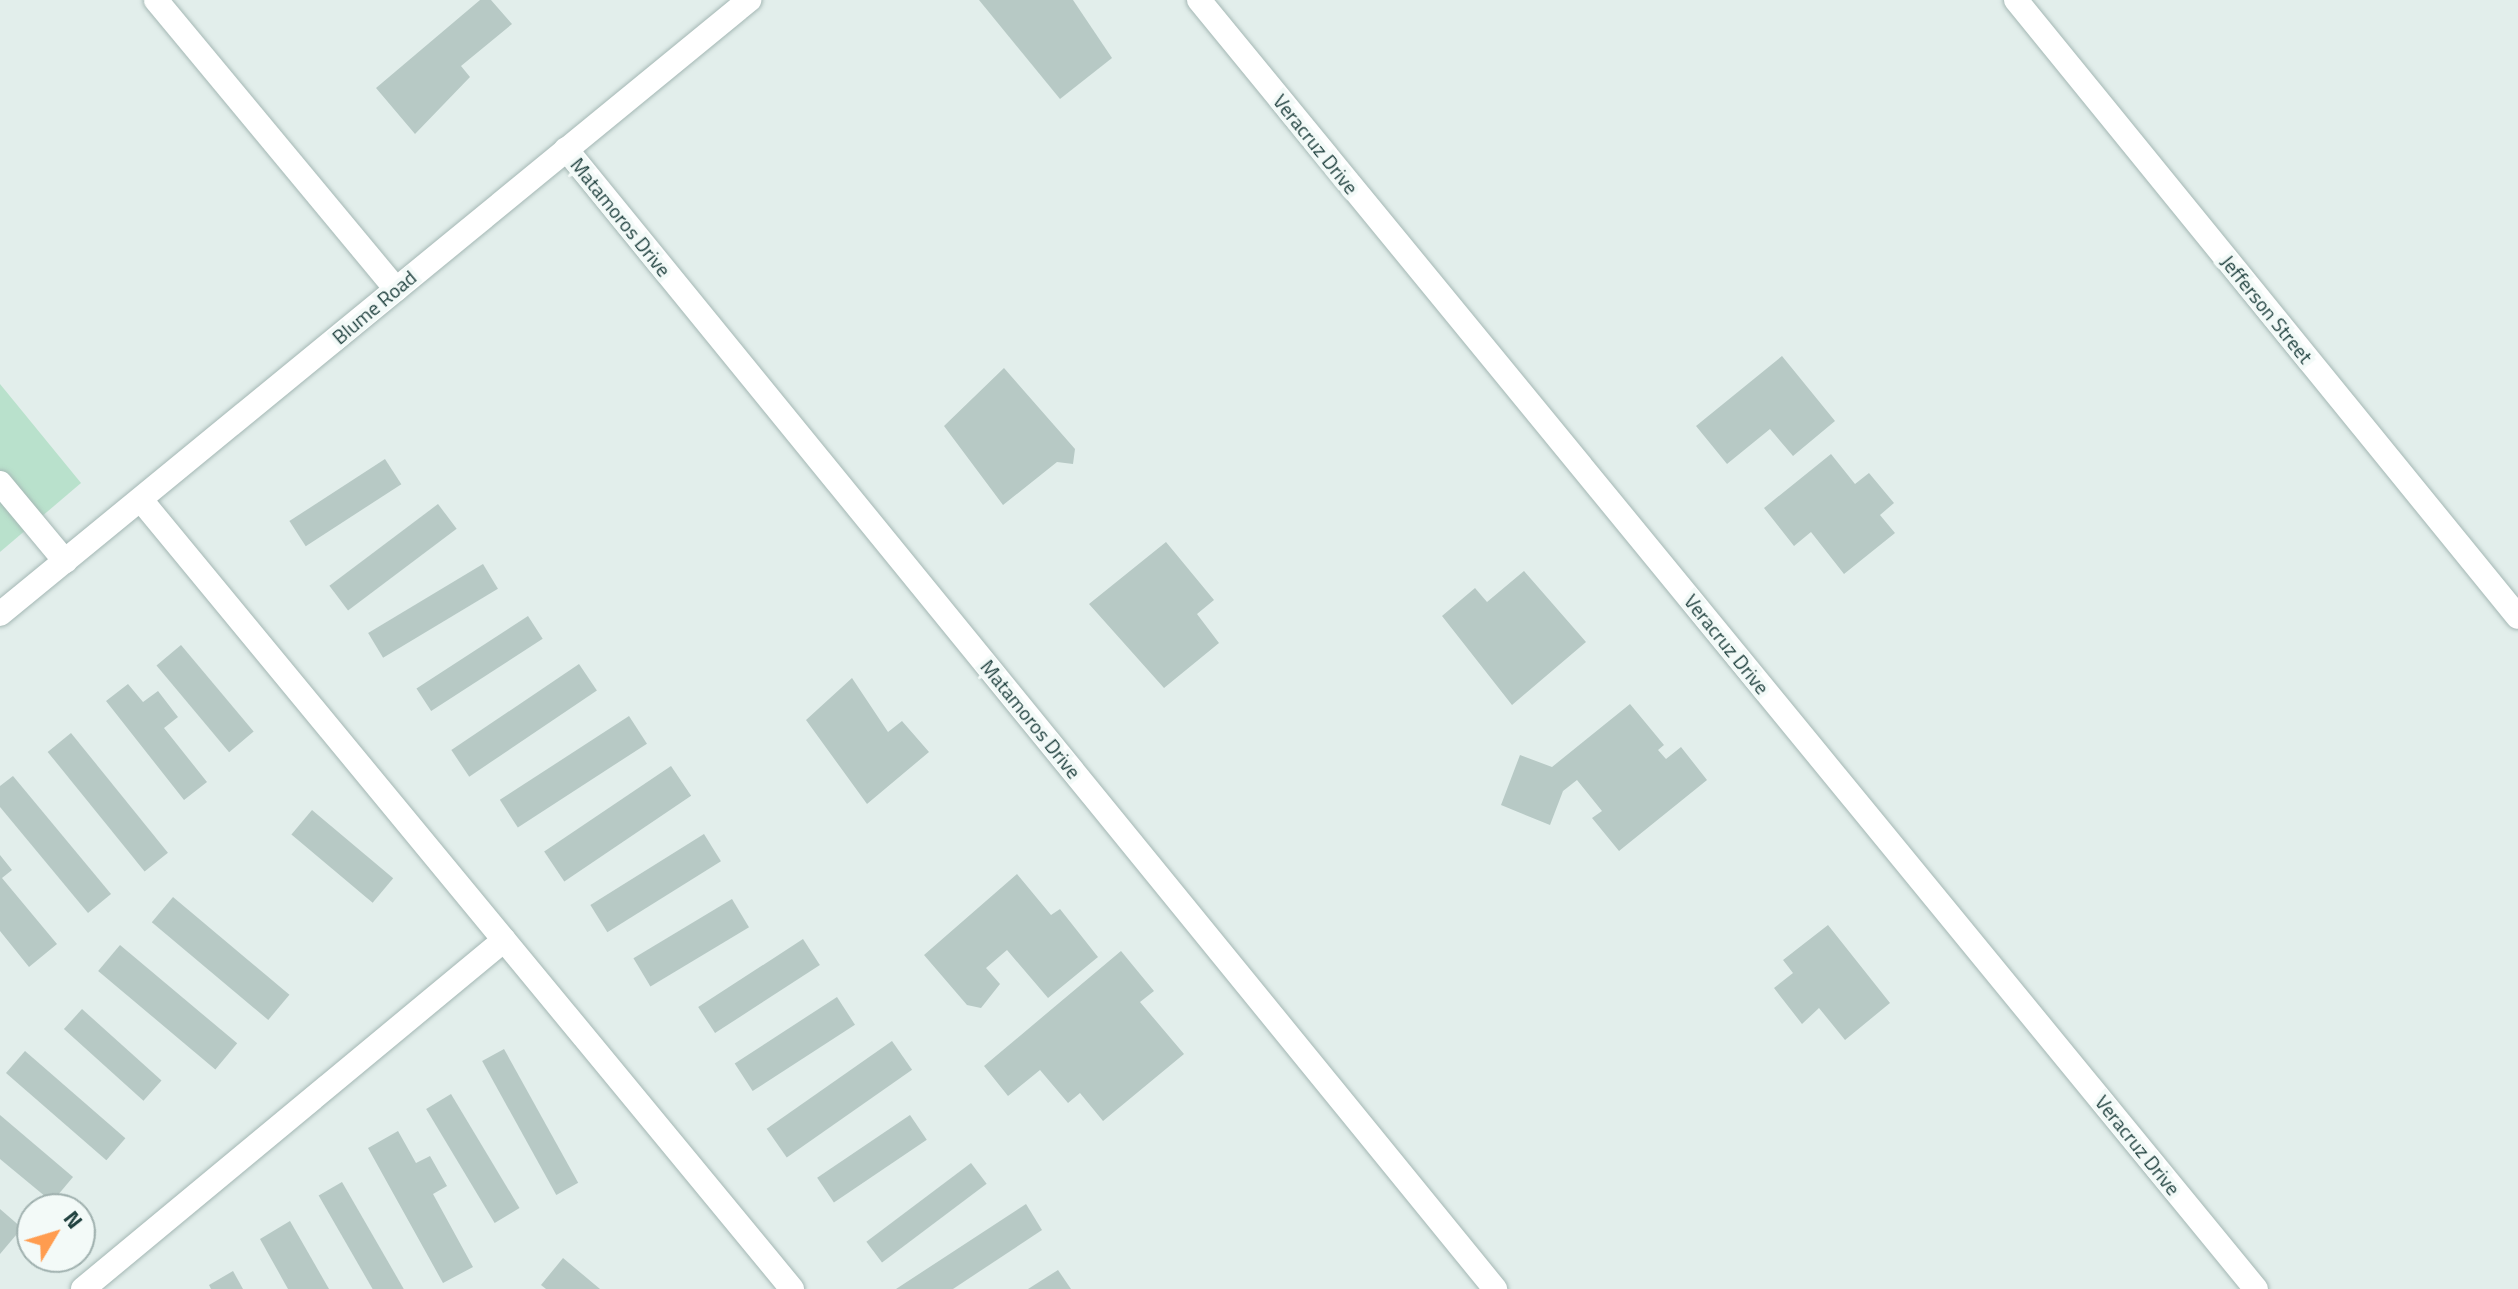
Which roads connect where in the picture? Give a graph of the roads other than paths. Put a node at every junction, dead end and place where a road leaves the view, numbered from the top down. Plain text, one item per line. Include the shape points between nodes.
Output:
1 (156, 0) edge
2 (749, 0) edge
3 (1199, 0) edge
4 (2016, 0) edge
5 (566, 149) junction
6 (396, 289) junction
7 (0, 483) edge
8 (141, 500) junction
9 (65, 561) junction
10 (0, 614) edge
11 (2518, 617) edge
12 (504, 940) junction
13 (83, 1289) edge
14 (792, 1289) edge
15 (1495, 1289) edge
16 (2256, 1289) edge

1 - 6 street
2 - 5 street, Blume Road
3 - 16 street, Veracruz Drive
4 - 11 street, Jefferson Street
5 - 6 street, Blume Road
5 - 15 street, Matamoros Drive
6 - 8 street, Blume Road
7 - 9 street
8 - 9 street, Blume Road
8 - 12 street
9 - 10 street, Blume Road
12 - 13 street
12 - 14 street

